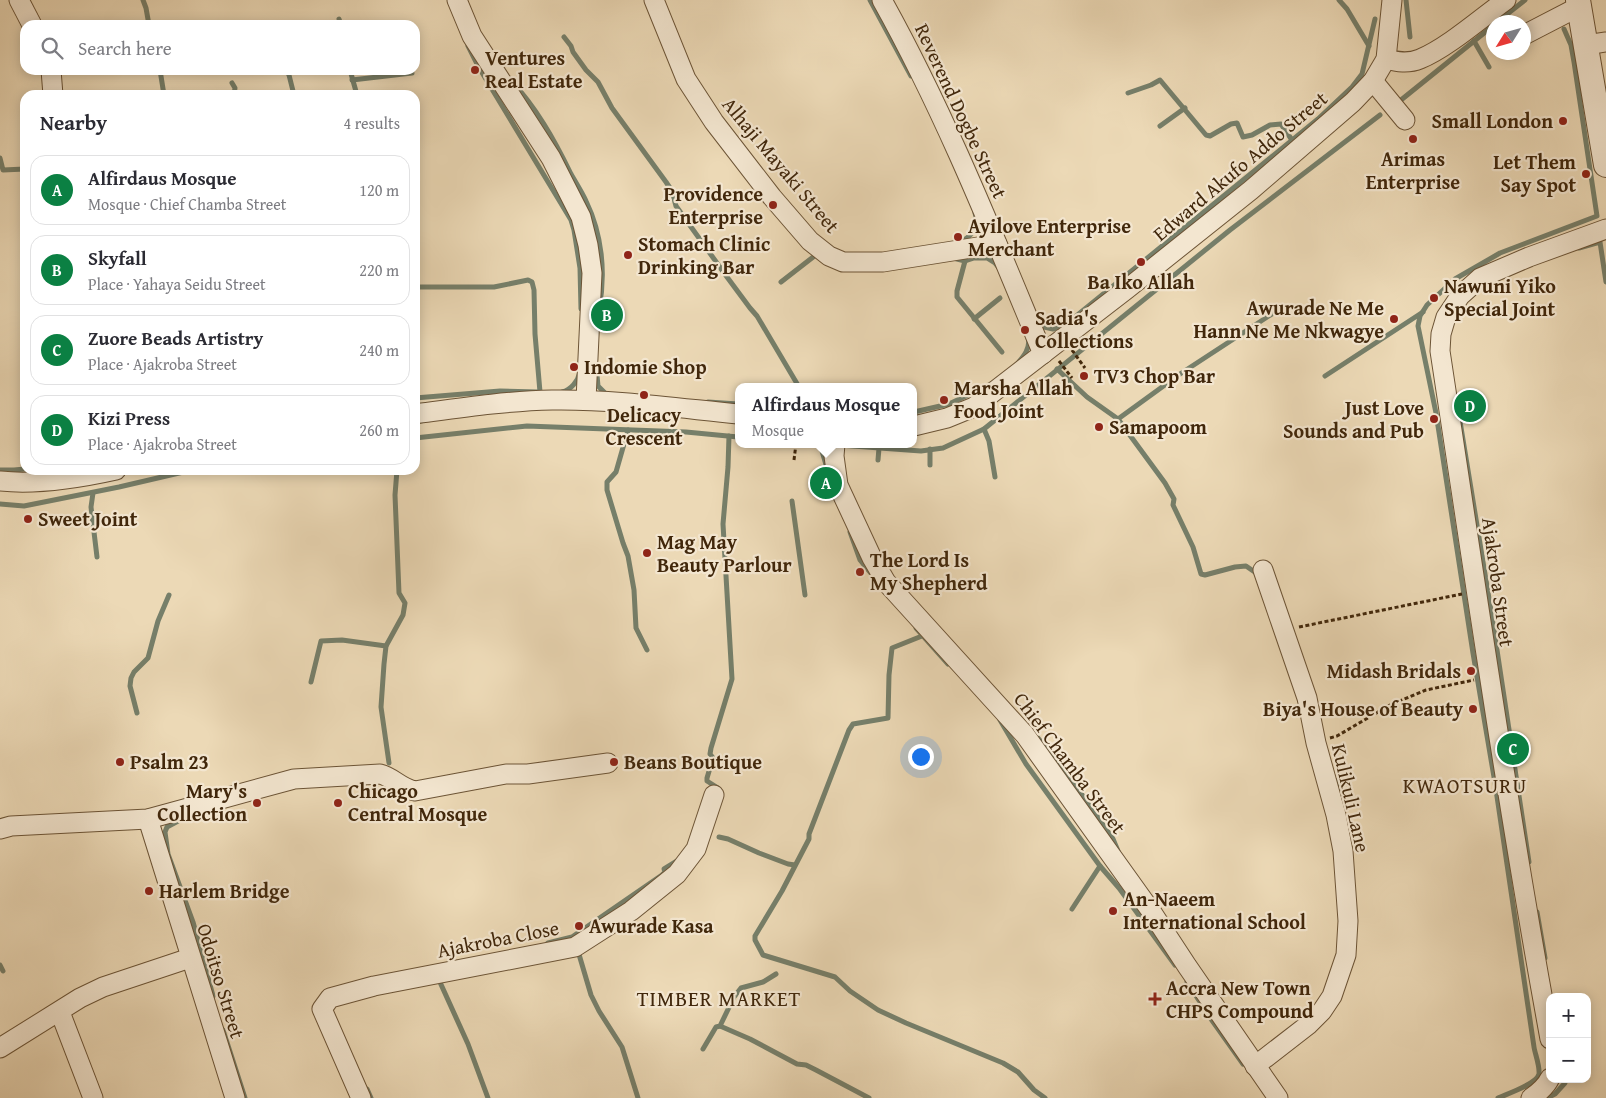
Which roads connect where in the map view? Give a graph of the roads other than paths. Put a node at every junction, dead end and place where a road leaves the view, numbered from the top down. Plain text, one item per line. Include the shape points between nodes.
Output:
1 (19, 0) edge
2 (457, 0) edge
3 (654, 0) edge
4 (882, 0) edge
5 (1392, 0) edge
6 (1506, 0) edge
7 (1579, 3) edge
8 (29, 20) edge
9 (1531, 31) edge
10 (1596, 44) edge
11 (1386, 59) junction
12 (51, 75) edge
13 (1373, 81) junction
14 (53, 90) edge
15 (1405, 120) dead end
16 (1606, 165) edge
17 (1606, 229) edge
18 (997, 244) junction
19 (1050, 357) junction
20 (586, 400) junction
21 (420, 413) edge
22 (735, 414) edge
23 (917, 425) edge
24 (835, 450) edge
25 (65, 475) edge
26 (0, 481) edge
27 (1263, 570) dead end
28 (608, 763) dead end
29 (714, 795) dead end
30 (148, 819) junction
31 (0, 829) edge
32 (190, 958) junction
33 (60, 1012) junction
34 (1550, 1038) edge
35 (0, 1048) edge
36 (1255, 1066) junction
37 (1547, 1083) edge
38 (93, 1098) edge
39 (235, 1098) edge
40 (361, 1098) edge
41 (1278, 1098) edge
42 (1531, 1098) edge

1 - 8 street
2 - 20 street via 472,36 551,158 581,216 592,274
3 - 18 street, Alhaji Mayaki Street via 686,79 714,122 772,197 810,241 829,256 843,262 883,262
4 - 18 street, Reverend Dogbe Street via 933,100
5 - 11 street
6 - 11 street via 1419,60 1399,63
7 - 9 street
7 - 10 street
10 - 16 street
11 - 13 street, Edward Akufo Addo Street
12 - 14 street
13 - 15 street
13 - 19 street, Edward Akufo Addo Street via 1251,190 1062,338
17 - 34 street, Ajakroba Street via 1480,278 1460,296 1446,317 1441,334 1440,351 1489,676
18 - 19 street, Reverend Dogbe Street
19 - 23 street, Edward Akufo Addo Street via 974,407
20 - 21 street via 520,401
20 - 22 street
24 - 36 street, Chief Chamba Street via 838,485 886,582 1025,735
25 - 26 street via 44,481
27 - 36 street, Kulikuli Lane via 1307,698 1336,815 1343,851 1348,921 1346,955 1332,996 1308,1025
28 - 30 street via 506,774 427,790 406,789 380,774 294,779
29 - 40 street, Ajakroba Close via 696,849 677,874 631,911 575,947 374,986 330,998 322,1009
30 - 31 street
30 - 32 street, Odoitso Street
32 - 33 street via 103,987
32 - 39 street, Odoitso Street
33 - 35 street
33 - 38 street
36 - 41 street, Chief Chamba Street
37 - 42 street

